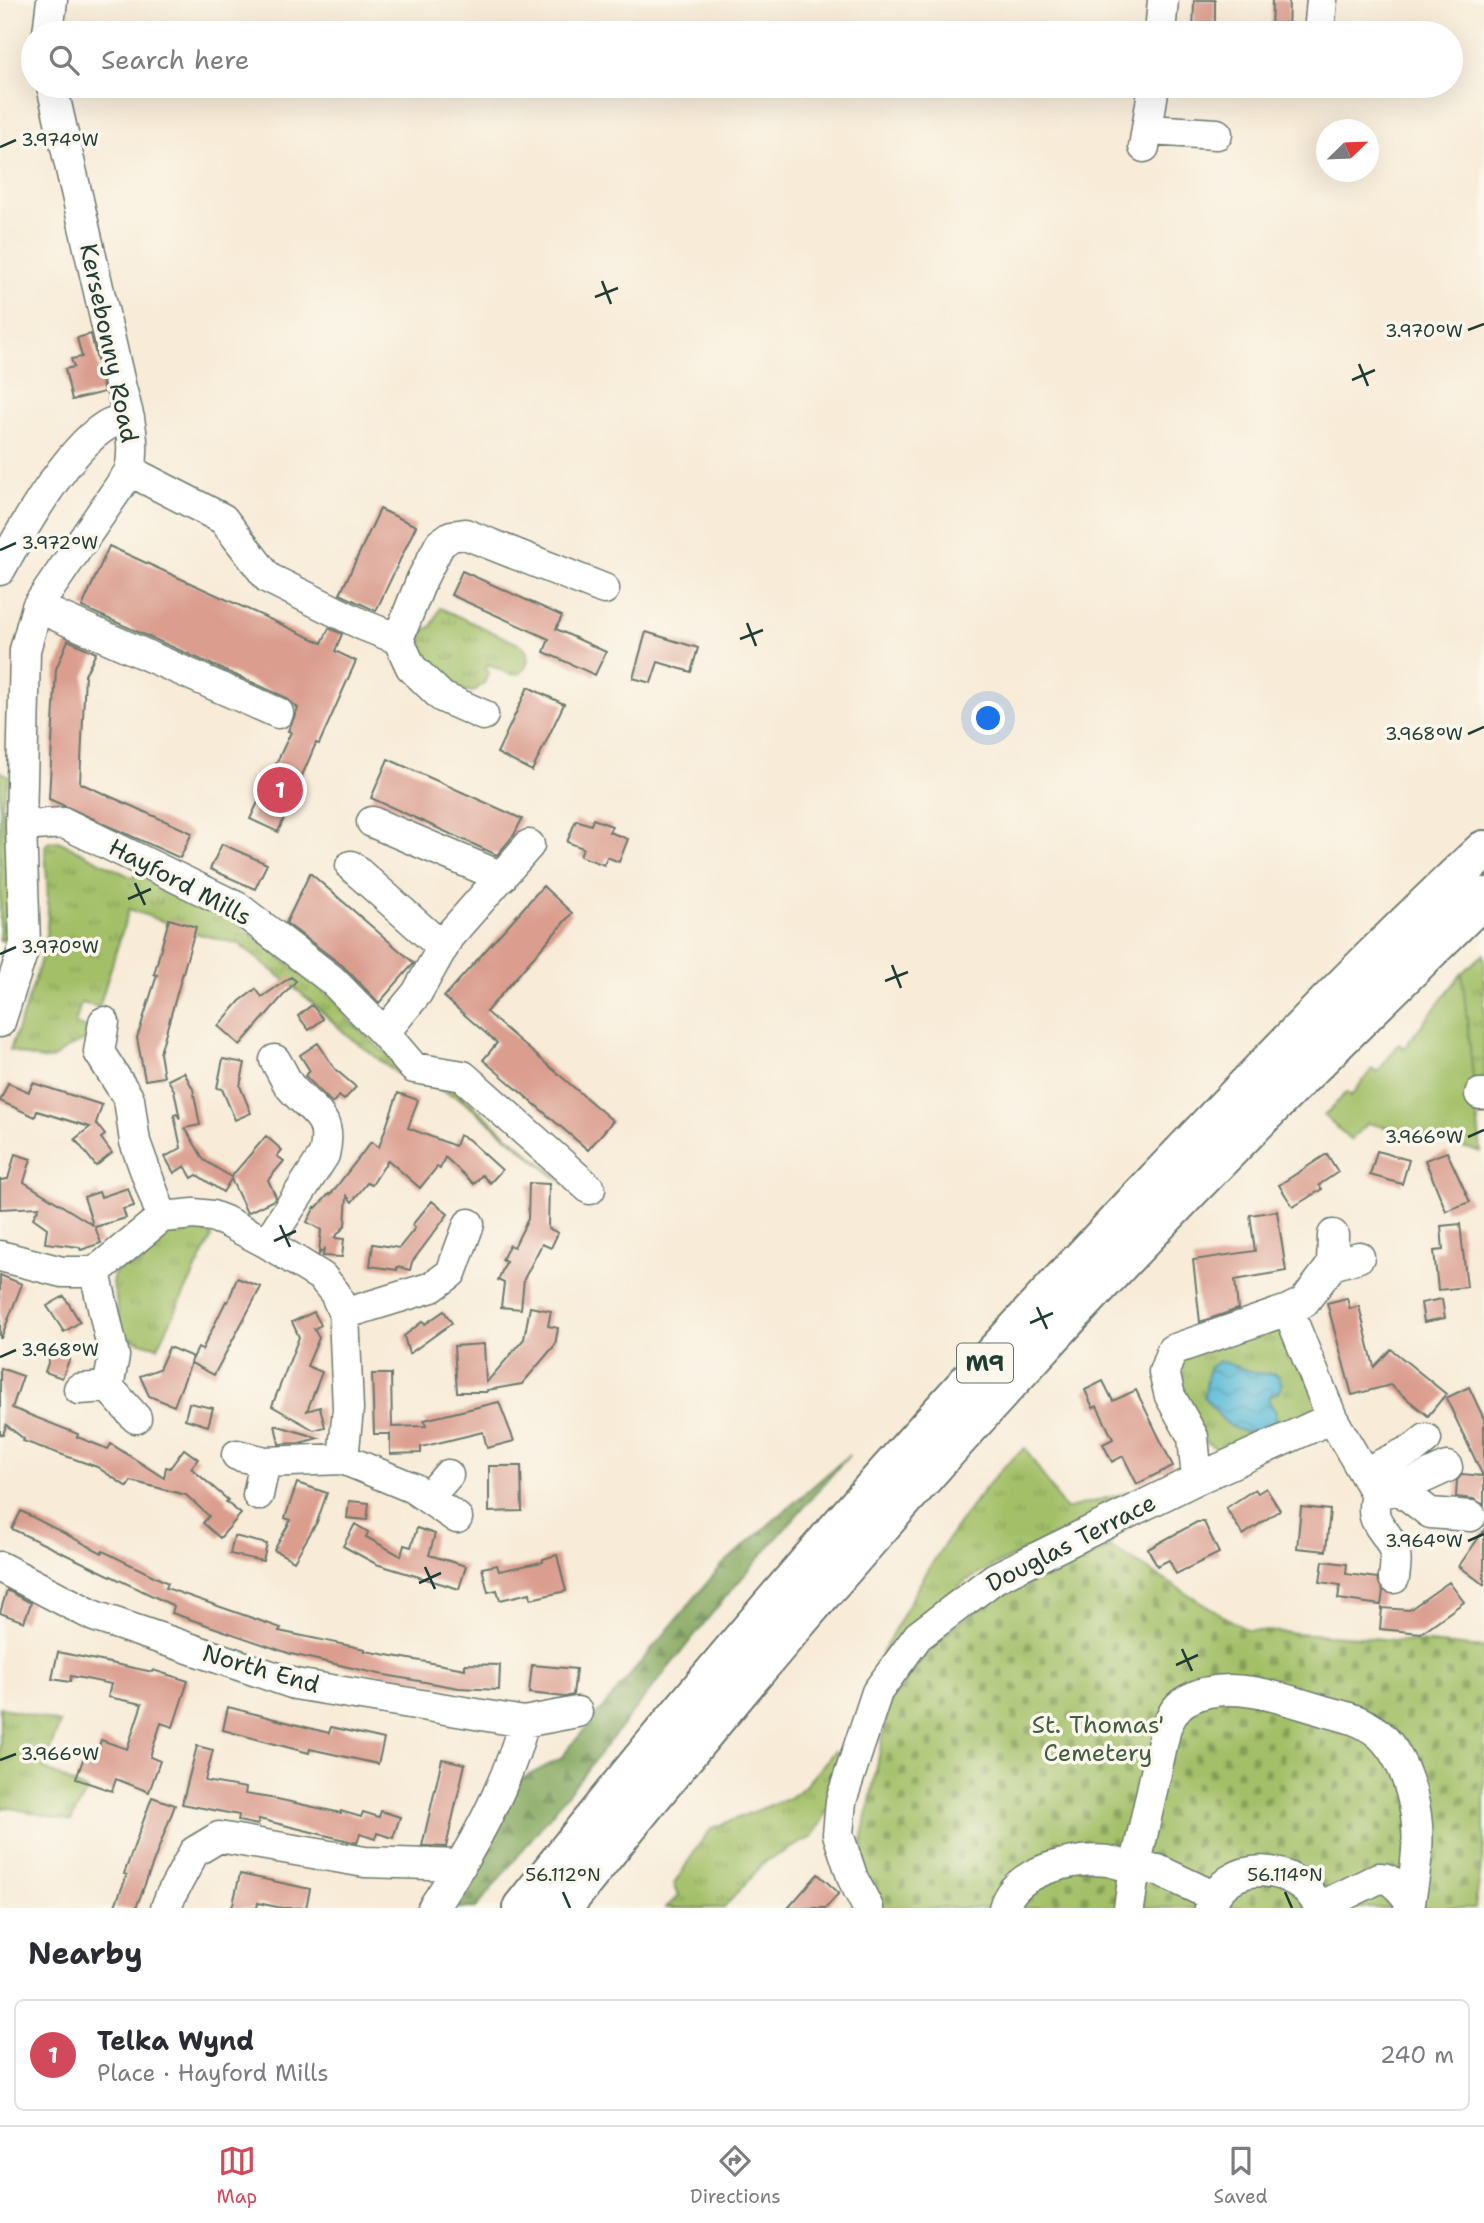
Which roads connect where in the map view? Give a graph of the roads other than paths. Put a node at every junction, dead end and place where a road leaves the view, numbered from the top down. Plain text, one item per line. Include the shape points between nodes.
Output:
1 (52, 0) edge
2 (1322, 0) edge
3 (49, 21) edge
4 (1320, 21) edge
5 (55, 98) edge
6 (1152, 98) edge
7 (1217, 134) dead end
8 (130, 418) junction
9 (130, 471) junction
10 (0, 570) edge
11 (604, 589) dead end
12 (37, 607) junction
13 (398, 639) junction
14 (485, 711) dead end
15 (278, 713) dead end
16 (372, 822) dead end
17 (22, 826) junction
18 (529, 845) dead end
19 (1484, 850) edge
20 (351, 866) dead end
21 (502, 877) junction
22 (1484, 897) edge
23 (443, 948) junction
24 (0, 1022) edge
25 (104, 1022) dead end
26 (384, 1033) junction
27 (275, 1060) dead end
28 (590, 1189) dead end
29 (162, 1217) junction
30 (469, 1224) dead end
31 (1333, 1235) dead end
32 (267, 1243) junction
33 (0, 1256) edge
34 (95, 1272) junction
35 (1288, 1310) junction
36 (344, 1314) junction
37 (136, 1418) dead end
38 (1332, 1418) junction
39 (1426, 1439) dead end
40 (343, 1459) junction
41 (1447, 1467) dead end
42 (448, 1475) dead end
43 (1197, 1479) junction
44 (1379, 1485) junction
45 (258, 1495) dead end
46 (428, 1498) junction
47 (1471, 1516) dead end
48 (457, 1518) dead end
49 (0, 1567) edge
50 (1394, 1578) dead end
51 (578, 1712) dead end
52 (524, 1722) junction
53 (461, 1865) junction
54 (1135, 1868) junction
55 (1212, 1903) edge
56 (1410, 1905) edge
57 (1320, 1907) edge
58 (166, 1908) edge
59 (433, 1908) edge
60 (522, 1908) edge
61 (562, 1908) edge
62 (868, 1908) edge
63 (1004, 1908) edge
64 (1129, 1908) edge

1 - 3 street
2 - 4 street
5 - 8 street, Kersebonny Road
6 - 7 street via 1145,139
8 - 9 street, Kersebonny Road
8 - 10 street via 109,424 88,440 58,475
9 - 12 street, Kersebonny Road
9 - 13 street via 223,519 268,578
11 - 13 street via 465,534 451,536 440,544
12 - 15 street
12 - 17 street, Kersebonny Road via 25,650
13 - 14 street via 411,667 442,697
16 - 21 street
17 - 24 street, Kersebonny Road via 25,944
17 - 26 street, Hayford Mills via 64,823 237,907 332,980
18 - 21 street
19 - 60 highway, M9 via 1247,1084 1028,1315 815,1553
20 - 23 street
21 - 23 street
22 - 61 highway, M9 via 1272,1106 1044,1346 841,1572
23 - 26 street via 417,993
25 - 29 street via 88,1054 129,1099 135,1142
26 - 28 street, Hayford Mills via 414,1068 463,1076
27 - 32 street via 289,1084 326,1124 328,1140 324,1155
29 - 32 street via 212,1216
29 - 34 street
30 - 36 street via 451,1273 432,1287
31 - 35 street via 1346,1261 1304,1302
32 - 36 street via 322,1277
33 - 34 street via 62,1272
34 - 37 street via 114,1356 94,1388
35 - 38 street
35 - 43 street via 1172,1350 1164,1372 1170,1396 1193,1437
36 - 40 street via 348,1409
38 - 43 street, Douglas Terrace
38 - 44 street
39 - 44 street
40 - 45 street via 251,1459
40 - 46 street
41 - 44 street
42 - 46 street
43 - 62 street, Douglas Terrace via 995,1578 918,1636 877,1692 841,1801 838,1834
44 - 47 street via 1430,1513
44 - 50 street via 1372,1509 1394,1550
46 - 48 street
49 - 52 street, North End via 94,1616 295,1684
51 - 52 street, North End
52 - 53 street via 515,1755
53 - 58 street via 365,1862 219,1837 194,1852
53 - 59 street
54 - 55 street via 1158,1870
54 - 56 street via 1166,1727 1177,1706 1206,1693 1251,1692 1367,1724 1385,1741 1410,1791 1418,1831
54 - 63 street via 1107,1861 1055,1866 1019,1886
54 - 64 street
55 - 57 street via 1224,1886 1261,1871 1299,1882
56 - 57 street via 1394,1883 1379,1878

